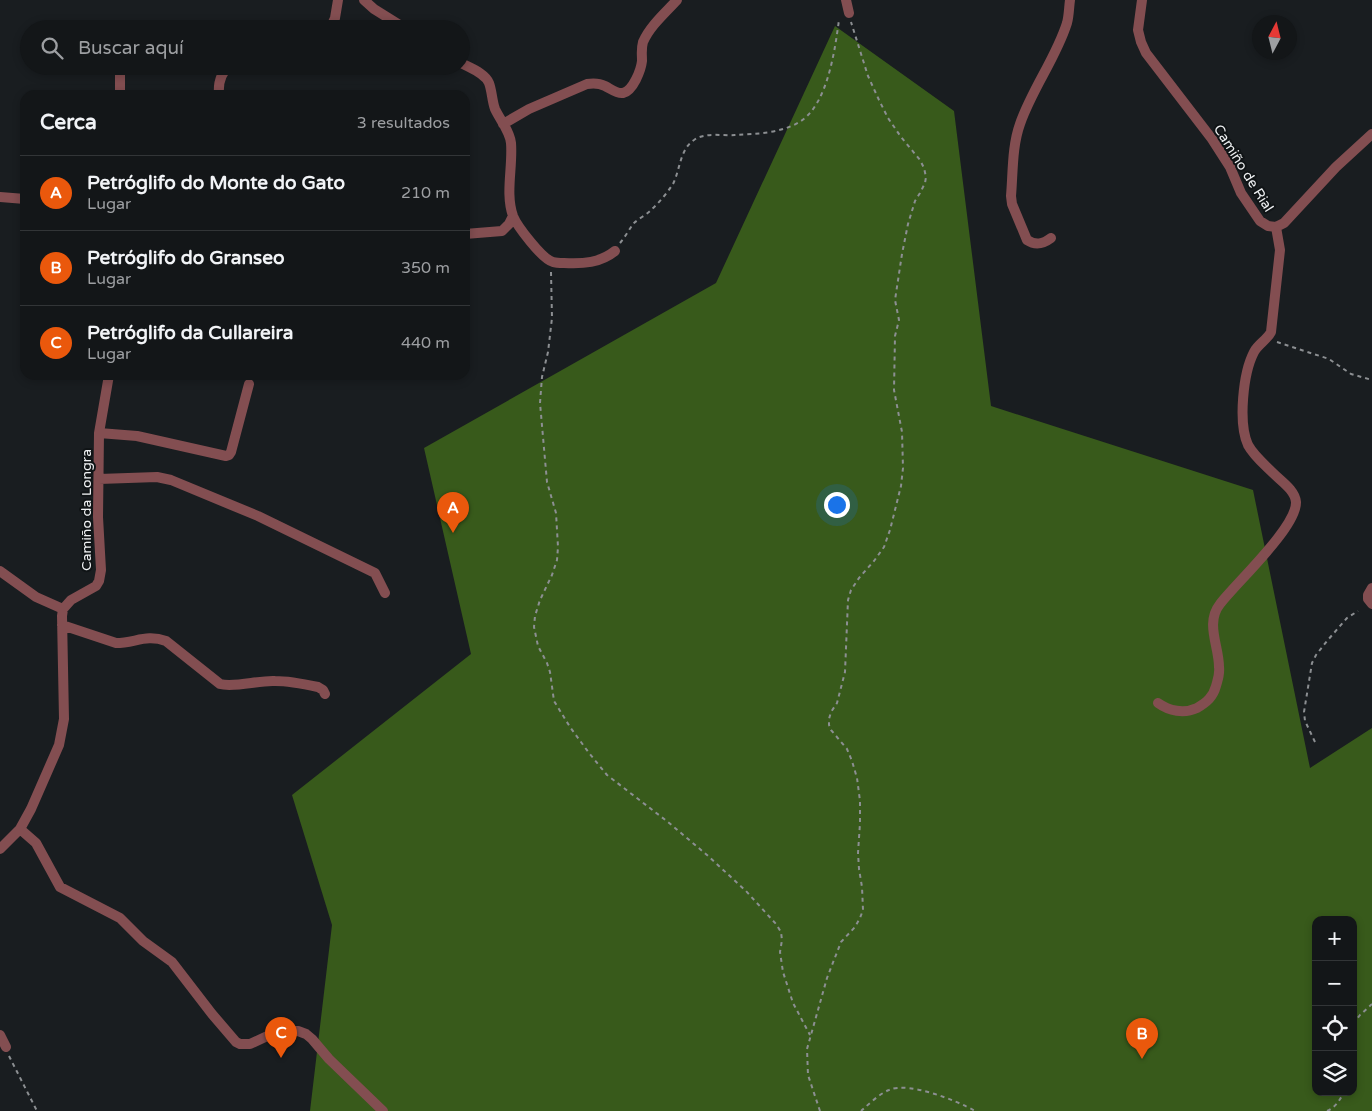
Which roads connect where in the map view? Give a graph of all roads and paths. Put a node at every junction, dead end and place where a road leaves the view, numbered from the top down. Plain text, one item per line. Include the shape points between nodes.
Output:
1 (338, 0) edge
2 (364, 0) edge
3 (676, 0) edge
4 (846, 0) edge
5 (1070, 0) edge
6 (1142, 0) edge
7 (849, 13) joint
8 (334, 20) edge
9 (391, 20) edge
10 (839, 20) dead end
11 (470, 68) edge
12 (120, 75) edge
13 (222, 75) edge
14 (120, 90) edge
15 (219, 90) edge
16 (502, 124) junction
17 (1372, 134) edge
18 (0, 197) edge
19 (20, 199) edge
20 (514, 216) junction
21 (1276, 227) junction
22 (470, 233) edge
23 (1050, 238) dead end
24 (615, 251) joint
25 (552, 262) junction
26 (1269, 336) junction
27 (107, 380) edge
28 (1372, 380) edge
29 (249, 384) dead end
30 (99, 433) junction
31 (99, 479) junction
32 (0, 571) edge
33 (1372, 588) edge
34 (385, 593) dead end
35 (1372, 604) edge
36 (63, 608) junction
37 (1358, 611) dead end
38 (62, 625) junction
39 (325, 694) dead end
40 (1158, 703) dead end
41 (1315, 742) dead end
42 (20, 829) junction
43 (0, 849) edge
44 (1372, 1004) edge
45 (1357, 1018) edge
46 (0, 1034) edge
47 (811, 1036) junction
48 (6, 1047) joint
49 (1342, 1096) edge
50 (37, 1111) edge
51 (383, 1111) edge
52 (820, 1111) edge
53 (861, 1111) edge
54 (975, 1111) edge
55 (1327, 1111) edge

1 - 8 street
2 - 9 street
3 - 16 street via 643,42 639,72 626,92 618,93 595,83 587,84
4 - 7 street
5 - 23 street via 1062,36 1019,126 1011,196 1027,240 1038,244
6 - 21 street, Camiño de Rial via 1138,30 1146,53 1230,167 1241,194 1260,221
7 - 47 path via 878,100 901,138 920,160 926,176 908,224 895,300 899,320 895,336 894,390 902,432 901,486 884,547 851,590 847,610 845,672 829,719 830,730 847,749 857,778 863,910 855,927 841,942
10 - 24 path via 826,82 808,114 779,130 693,140 684,152 672,185 653,209 634,224
11 - 16 street via 489,81
12 - 14 street
13 - 15 street
16 - 20 street via 511,143 510,201
17 - 21 street, Camiño de Rial via 1284,223
18 - 19 street
20 - 22 street via 502,230
20 - 25 street via 527,237
21 - 26 street via 1280,250
24 - 25 street via 588,263
25 - 47 path via 552,318 540,403 547,482 556,513 558,548 557,560 535,616 534,627 538,646 550,672 554,701 607,774 706,855 776,924 781,932 783,972 793,1003
26 - 28 path via 1329,359 1351,374
26 - 40 street via 1257,346 1246,373 1244,433 1253,453 1288,487 1296,508 1289,523 1215,612 1213,629 1220,668 1211,697 1206,703 1184,711 1166,709
27 - 30 street, Camiño da Longra
29 - 30 street via 232,452 226,456 137,436
30 - 31 street, Camiño da Longra
31 - 34 street via 158,477 171,480 258,516 375,573
31 - 36 street, Camiño da Longra via 99,581
32 - 36 street via 36,597
33 - 35 street via 1368,599
36 - 38 street
37 - 41 path via 1347,618 1312,663 1304,712
38 - 39 street via 116,643 148,638 166,641 226,686 276,680 318,687
38 - 42 street via 64,720 59,745
42 - 43 street
42 - 51 street via 36,843 60,887 120,918 143,941 172,962 236,1042 250,1044 278,1031 298,1030 312,1039
44 - 45 path
46 - 48 street
47 - 52 path via 807,1050 808,1075
48 - 50 path
49 - 55 path
53 - 54 path via 890,1089 897,1088 941,1095

